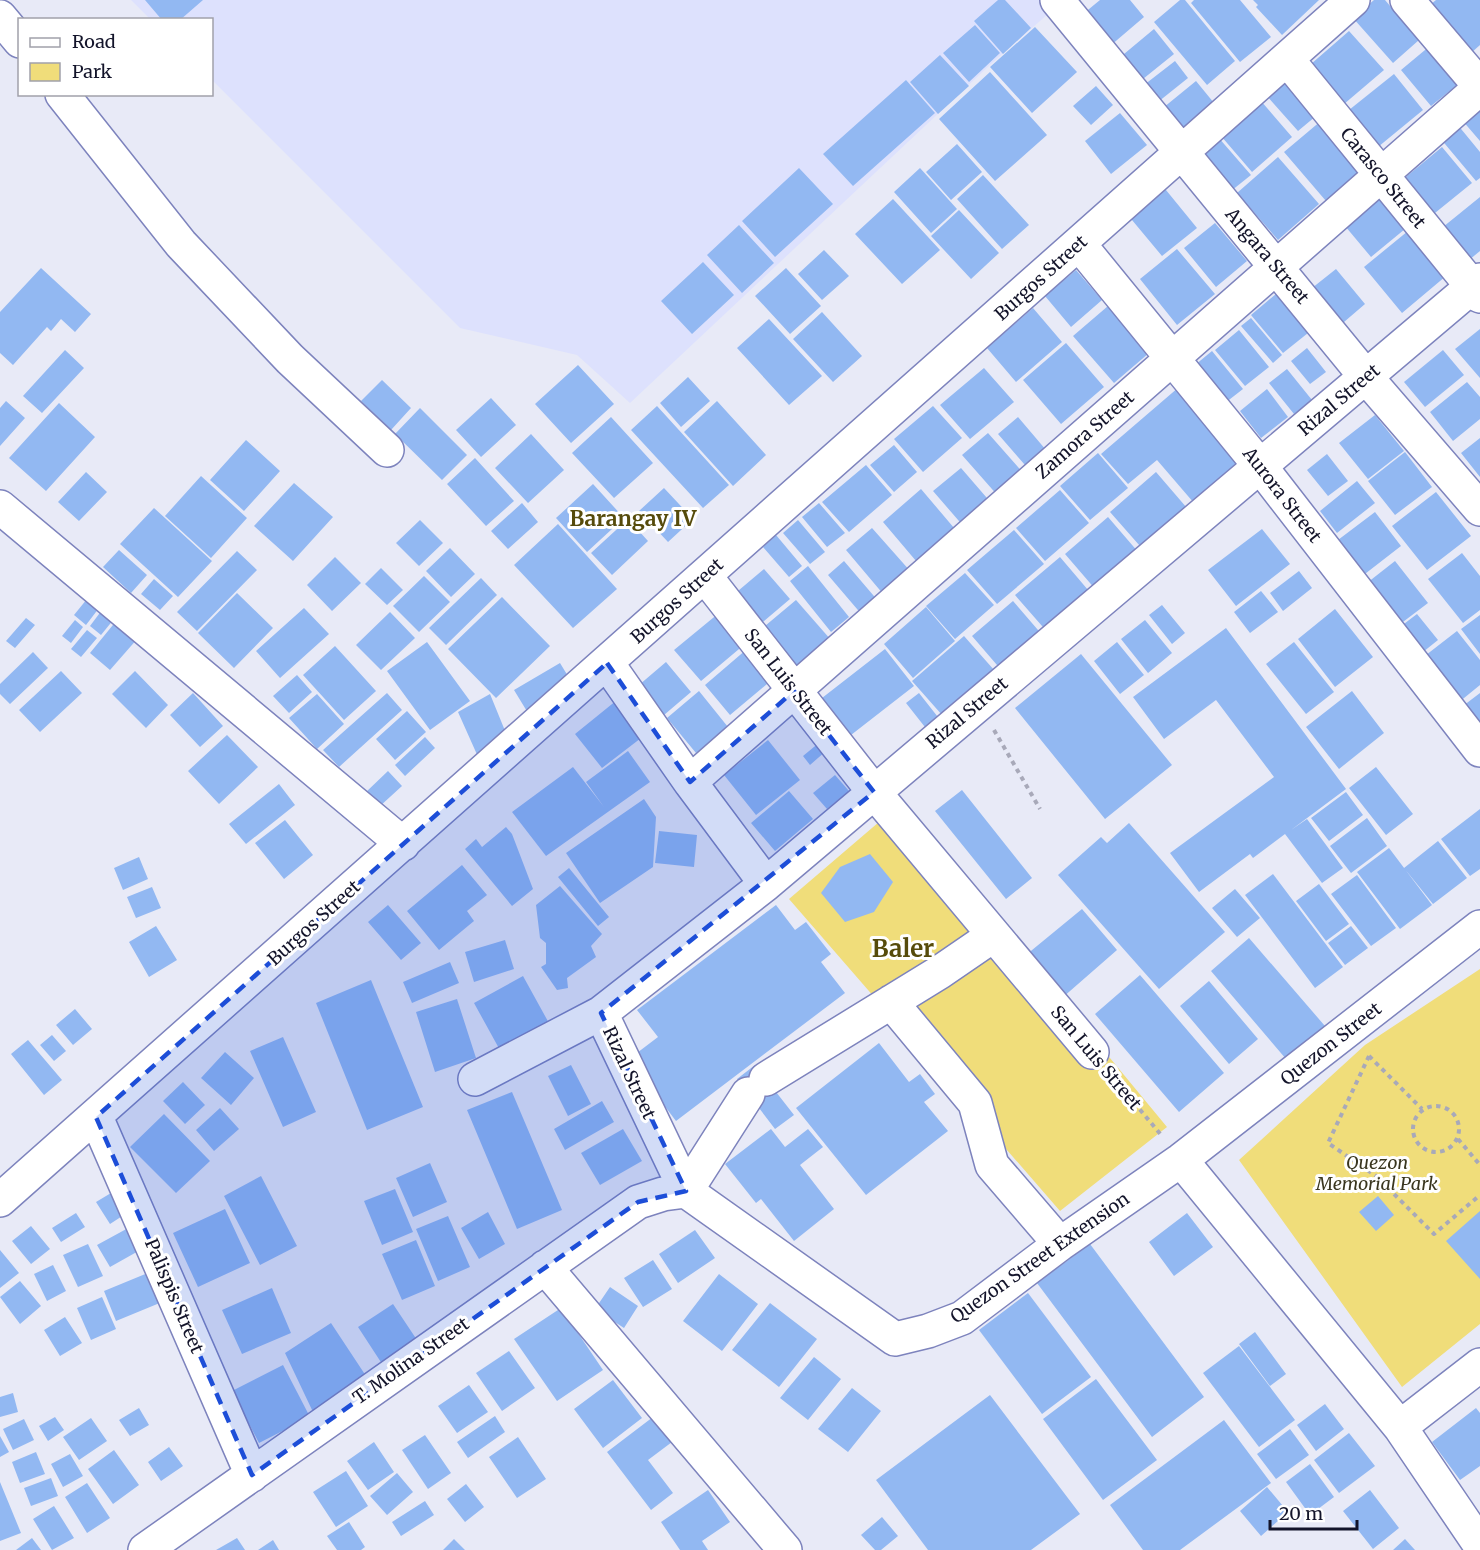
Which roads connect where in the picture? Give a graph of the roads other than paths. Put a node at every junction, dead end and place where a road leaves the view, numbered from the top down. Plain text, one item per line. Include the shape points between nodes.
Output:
1 (1057, 0) edge
2 (1353, 0) edge
3 (1407, 0) edge
4 (0, 17) edge
5 (18, 39) edge
6 (1287, 59) junction
7 (1480, 87) edge
8 (64, 96) edge
9 (1180, 153) junction
10 (1381, 174) junction
11 (1079, 244) junction
12 (1276, 267) junction
13 (1477, 288) edge
14 (1173, 358) junction
15 (1366, 377) junction
16 (387, 450) dead end
17 (1260, 466) junction
18 (0, 507) edge
19 (1480, 509) edge
20 (705, 576) junction
21 (607, 663) junction
22 (794, 691) junction
23 (1480, 750) edge
24 (690, 782) junction
25 (874, 792) junction
26 (403, 844) junction
27 (766, 884) junction
28 (1480, 927) edge
29 (994, 935) junction
30 (891, 1002) junction
31 (601, 1013) junction
32 (1092, 1052) road end
33 (474, 1079) dead end
34 (96, 1117) junction
35 (1181, 1160) junction
36 (686, 1191) junction
37 (0, 1200) edge
38 (1059, 1244) junction
39 (545, 1267) junction
40 (1480, 1365) edge
41 (1400, 1427) junction
42 (252, 1475) junction
43 (1480, 1545) edge
44 (145, 1550) edge
45 (785, 1550) edge

1 - 9 street, Angara Street
2 - 6 street, Burgos Street
3 - 7 street
4 - 5 street
6 - 9 street, Burgos Street
6 - 10 street, Carasco Street
7 - 10 street, Zamora Street
8 - 16 street via 181,244 290,359
9 - 11 street, Burgos Street
9 - 12 street, Angara Street
10 - 12 street, Zamora Street
10 - 13 street, Carasco Street
11 - 14 street, Aurora Street
11 - 20 street, Burgos Street
12 - 14 street, Zamora Street
12 - 15 street, Angara Street
13 - 15 street, Rizal Street
14 - 17 street, Aurora Street
14 - 22 street, Zamora Street
15 - 17 street, Rizal Street
15 - 19 street, Angara Street
17 - 23 street, Aurora Street
17 - 25 street, Rizal Street
18 - 26 street
20 - 21 street, Burgos Street
20 - 22 street, San Luis Street
21 - 24 street
21 - 26 street, Burgos Street
22 - 24 street, Zamora Street
22 - 25 street, San Luis Street
24 - 27 street
25 - 27 street, Rizal Street
25 - 29 street, San Luis Street
26 - 34 street, Burgos Street
27 - 31 street, Rizal Street
28 - 35 street, Quezon Street
29 - 30 street
29 - 32 street, San Luis Street
30 - 36 street via 757,1086
30 - 38 street via 975,1103 992,1165
31 - 33 street
31 - 36 street, Rizal Street
34 - 37 street, Burgos Street
34 - 42 street, Palispis Street
35 - 38 street, Quezon Street Extension
35 - 41 street
36 - 38 street, Quezon Street Extension via 895,1339 962,1318
36 - 39 street, T. Molina Street via 638,1202
39 - 42 street, T. Molina Street
39 - 45 street
40 - 41 street
41 - 43 street
42 - 44 street, T. Molina Street

